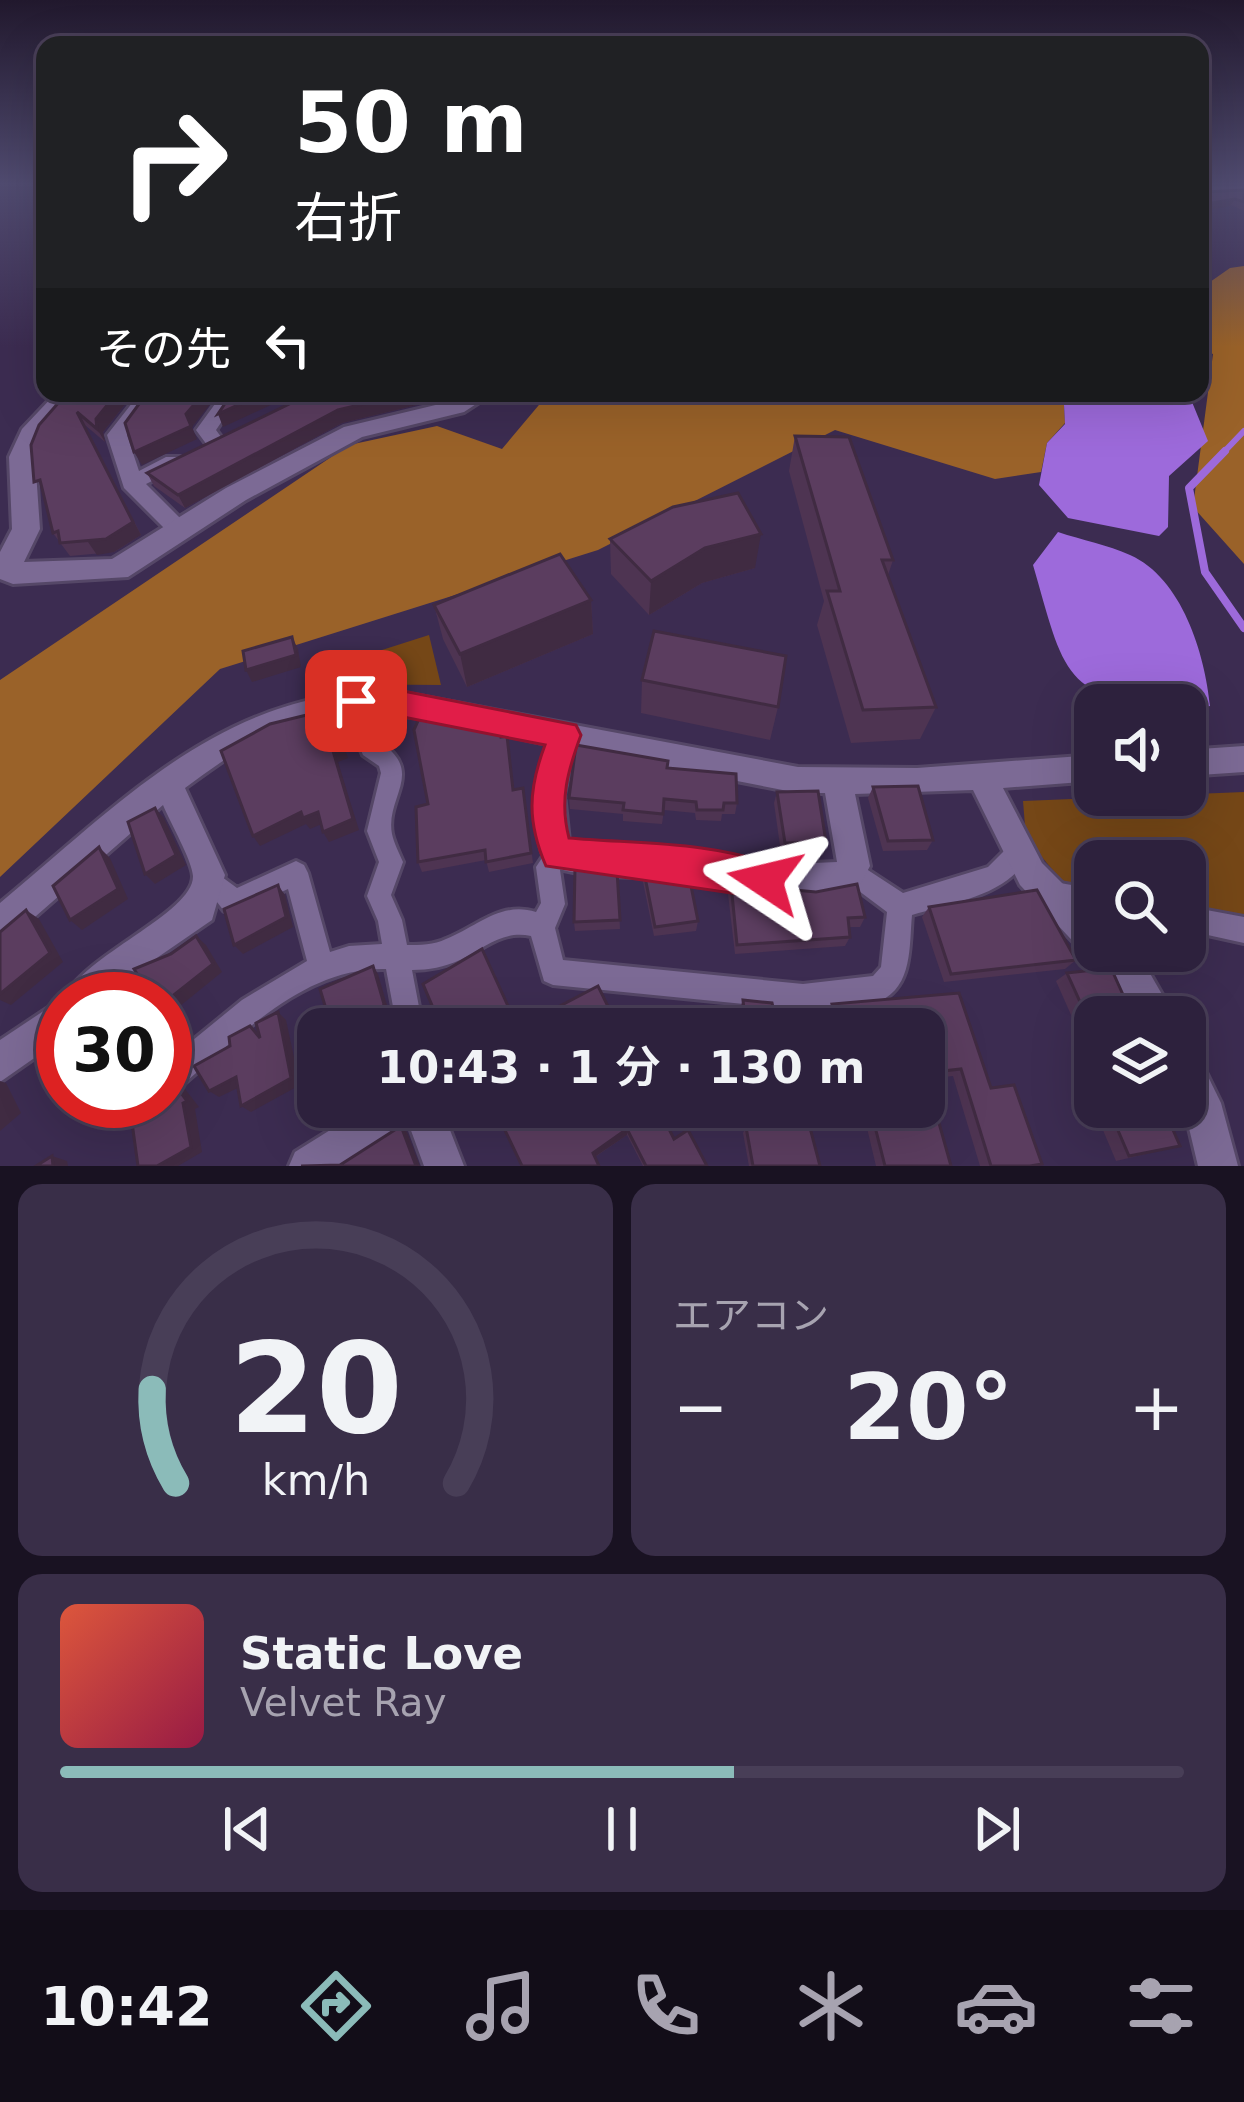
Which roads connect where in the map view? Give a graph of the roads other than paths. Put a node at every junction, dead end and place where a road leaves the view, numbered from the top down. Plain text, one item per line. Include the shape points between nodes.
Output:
1 (61, 402) edge
2 (143, 402) edge
3 (226, 402) edge
4 (466, 402) edge
5 (132, 483) junction
6 (180, 532) junction
7 (383, 701) junction
8 (565, 735) junction
9 (1244, 759) edge
10 (1206, 762) edge
11 (1074, 769) edge
12 (981, 775) junction
13 (837, 780) junction
14 (170, 785) junction
15 (558, 854) junction
16 (1018, 854) junction
17 (851, 872) junction
18 (208, 891) junction
19 (1049, 893) junction
20 (1074, 898) edge
21 (900, 906) junction
22 (1074, 919) edge
23 (1206, 923) edge
24 (0, 925) edge
25 (542, 927) junction
26 (1244, 930) edge
27 (395, 956) junction
28 (322, 970) junction
29 (113, 972) edge
30 (1126, 972) edge
31 (1144, 996) edge
32 (406, 1008) edge
33 (36, 1037) edge
34 (192, 1060) edge
35 (0, 1064) edge
36 (1206, 1119) edge
37 (369, 1128) edge
38 (430, 1128) edge
39 (309, 1166) edge
40 (444, 1166) edge
41 (1218, 1166) edge

1 - 6 street via 22,457 26,529 6,568 118,569
2 - 5 street via 118,435
3 - 5 street via 206,430 224,437
4 - 6 street via 353,432
5 - 6 street
7 - 8 street
7 - 14 street via 281,716
7 - 27 street via 371,748 392,772 380,831 391,862 379,896
8 - 13 street via 758,774
8 - 15 street via 546,805
9 - 10 street
11 - 12 street
12 - 13 street
12 - 16 street
13 - 17 street
14 - 18 street
14 - 24 street
15 - 17 street via 765,880
15 - 25 street via 548,867 553,904
16 - 19 street
16 - 21 street via 995,877
17 - 21 street
18 - 28 street via 223,889 233,902 296,873
18 - 29 street via 200,908
19 - 20 street
19 - 22 street
21 - 25 street via 893,973 880,988 803,997 553,972
23 - 26 street
25 - 27 street via 503,920 448,952
27 - 28 street via 346,959
27 - 32 street
28 - 34 street via 289,983
30 - 31 street
33 - 35 street
36 - 41 street
37 - 39 street
38 - 40 street

